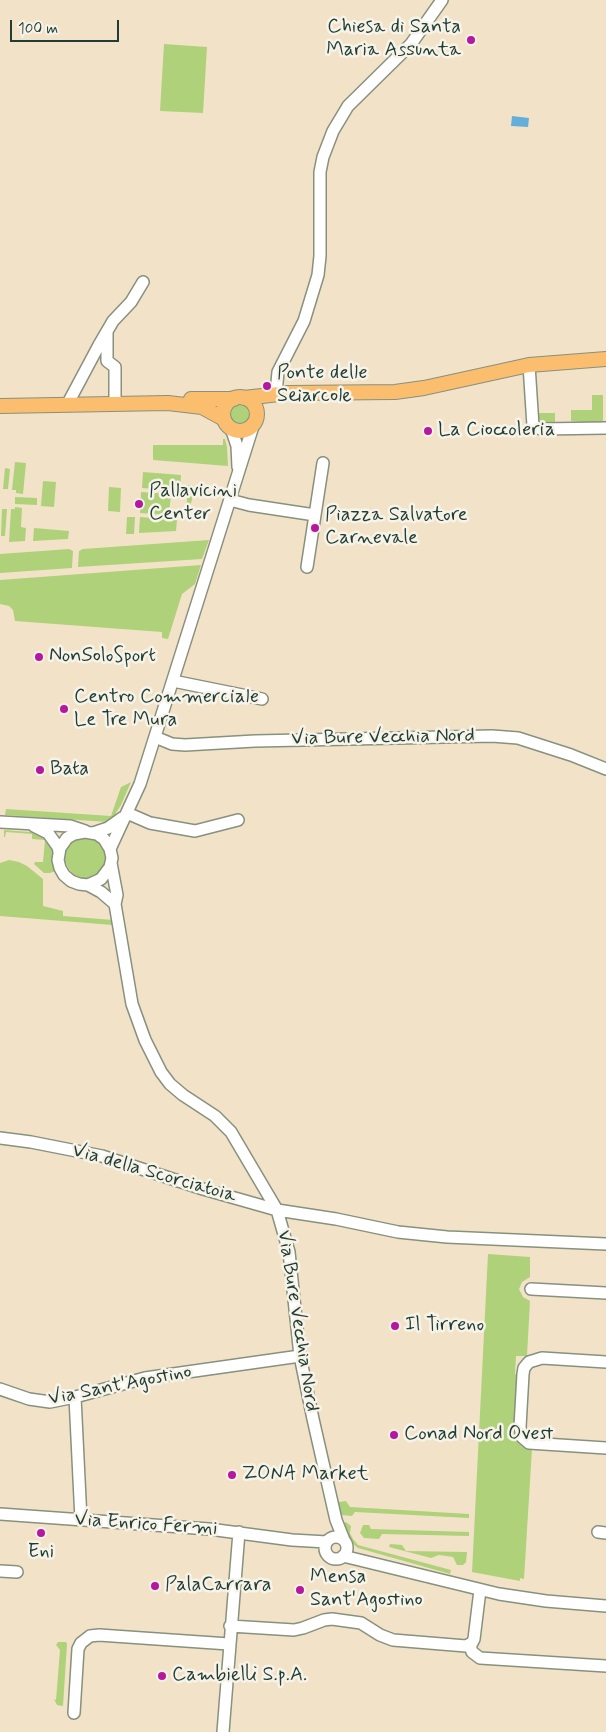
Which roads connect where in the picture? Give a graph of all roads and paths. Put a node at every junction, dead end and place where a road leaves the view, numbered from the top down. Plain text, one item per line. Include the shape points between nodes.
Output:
1 (442, 0) edge
2 (143, 282) dead end
3 (107, 332) junction
4 (606, 359) edge
5 (529, 365) junction
6 (275, 394) junction
7 (239, 398) junction
8 (168, 403) junction
9 (66, 404) junction
10 (115, 404) junction
11 (0, 406) edge
12 (256, 418) junction
13 (227, 423) junction
14 (606, 428) edge
15 (323, 463) dead end
16 (238, 475) junction
17 (230, 500) junction
18 (315, 515) junction
19 (307, 567) dead end
20 (173, 681) junction
21 (262, 699) dead end
22 (155, 738) junction
23 (606, 770) edge
24 (127, 813) junction
25 (238, 820) dead end
26 (0, 822) edge
27 (30, 825) junction
28 (89, 832) junction
29 (110, 849) junction
30 (59, 852) junction
31 (111, 863) junction
32 (88, 885) junction
33 (115, 904) junction
34 (0, 1138) edge
35 (277, 1210) junction
36 (606, 1244) edge
37 (531, 1289) dead end
38 (606, 1293) edge
39 (300, 1356) junction
40 (606, 1362) edge
41 (0, 1389) edge
42 (75, 1397) junction
43 (606, 1448) edge
44 (0, 1514) edge
45 (80, 1520) junction
46 (336, 1520) junction
47 (239, 1532) junction
48 (345, 1542) junction
49 (328, 1544) junction
50 (344, 1556) junction
51 (384, 1564) junction
52 (0, 1571) edge
53 (17, 1572) dead end
54 (480, 1590) junction
55 (606, 1606) edge
56 (230, 1626) junction
57 (229, 1644) junction
58 (470, 1645) junction
59 (606, 1666) edge
60 (74, 1713) dead end
61 (223, 1732) edge

1 - 6 street via 411,44 348,106 333,131 320,172 318,275 304,321 278,372
2 - 3 street
3 - 9 street
3 - 10 street via 107,361 115,367
4 - 5 main road
5 - 6 main road via 404,391
5 - 14 street via 533,426 541,429
6 - 7 main road
6 - 12 main road
7 - 8 main road
7 - 12 main road via 252,403
7 - 13 main road via 225,407
8 - 10 main road
8 - 13 main road via 202,407
9 - 10 main road
9 - 11 main road
12 - 13 main road via 244,430 238,431
12 - 16 street
13 - 16 street via 238,452
15 - 18 street
16 - 17 street
17 - 18 street
17 - 20 street
18 - 19 street
20 - 21 street
20 - 22 street
22 - 23 street, Via Bure Vecchia Nord via 185,745 492,736 518,738
22 - 24 street via 138,791
24 - 25 street via 150,823 195,831
24 - 28 street via 112,826
24 - 29 street
26 - 27 street
27 - 28 street via 70,826
27 - 30 street via 48,833
28 - 29 street via 104,839
28 - 30 street via 67,838
29 - 31 street
30 - 32 street via 59,864 64,875 75,883
31 - 32 street via 101,879
31 - 33 street, Via Bure Vecchia Nord via 117,895
32 - 33 street
33 - 35 street, Via Bure Vecchia Nord via 132,1004 161,1072 176,1090 226,1126
34 - 35 street, Via della Scorciatoia via 112,1158
35 - 36 street, Via della Scorciatoia via 422,1235
35 - 39 street, Via Bure Vecchia Nord via 289,1252
37 - 38 street
39 - 42 street, Via Sant'Agostino via 144,1378
39 - 46 street, Via Bure Vecchia Nord
40 - 43 street via 548,1358 526,1365 520,1427 522,1436 529,1443
41 - 42 street, Via Sant'Agostino via 44,1402
42 - 45 street
44 - 45 street, Via Enrico Fermi
45 - 47 street, Via Enrico Fermi
46 - 48 street, Via Bure Vecchia Nord
46 - 49 street
47 - 49 street, Via Enrico Fermi
47 - 56 street
48 - 49 street via 338,1537
48 - 50 street via 347,1550
48 - 51 street
49 - 50 street via 334,1558
50 - 51 street
51 - 54 street
52 - 53 street
54 - 55 street via 531,1600
54 - 58 street via 474,1639
56 - 57 street
56 - 58 street via 294,1630 332,1619 361,1623 393,1640
57 - 60 street via 90,1636 78,1649
57 - 61 street
58 - 59 street via 472,1652 480,1658

